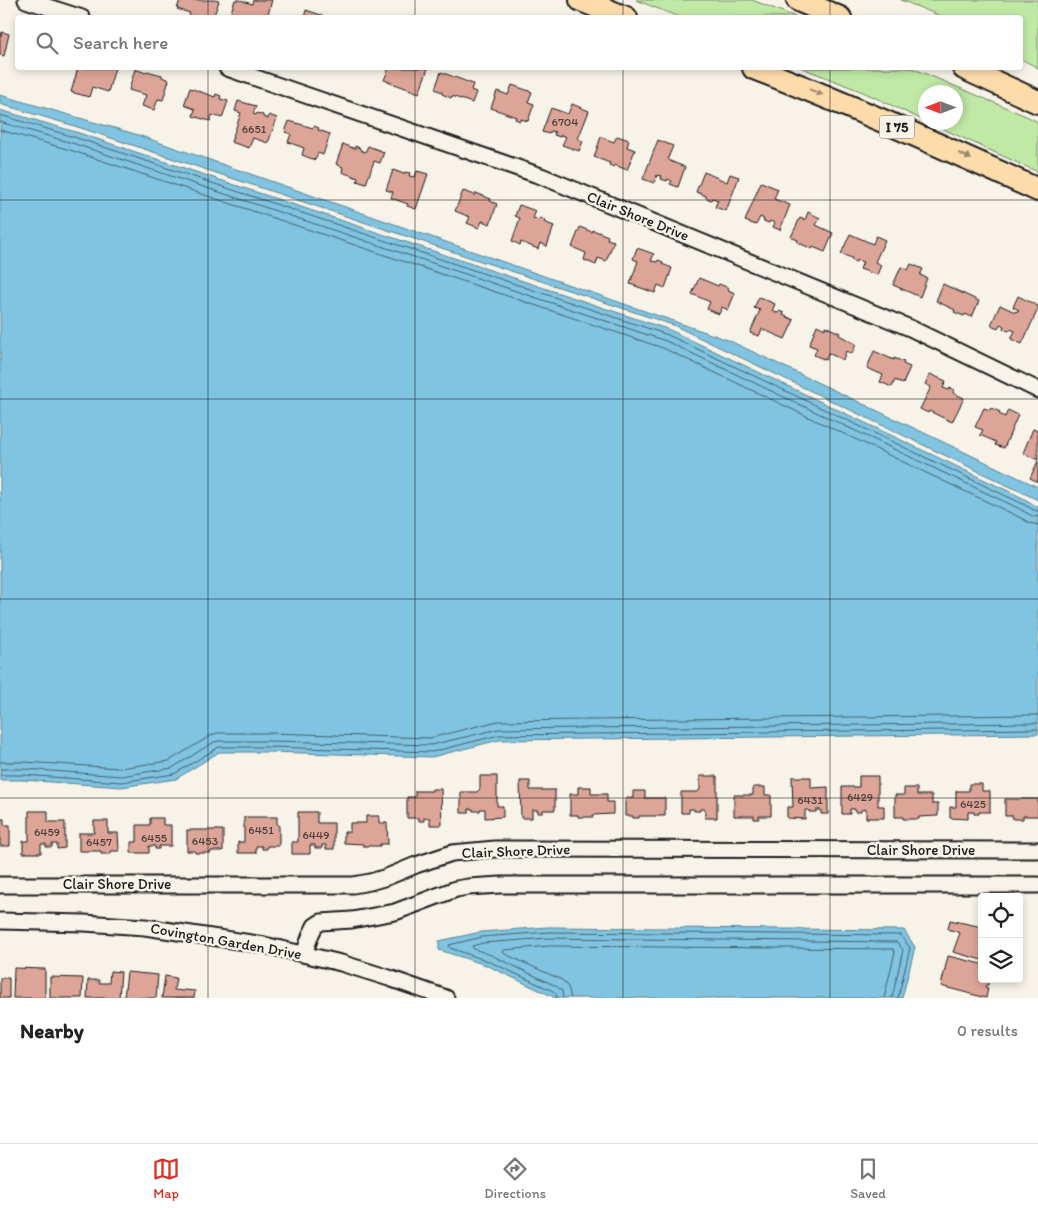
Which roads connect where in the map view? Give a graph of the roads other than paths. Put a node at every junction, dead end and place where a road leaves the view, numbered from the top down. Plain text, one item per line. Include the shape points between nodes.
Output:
1 (26, 0) edge
2 (581, 0) edge
3 (798, 0) edge
4 (73, 15) edge
5 (618, 15) edge
6 (833, 15) edge
7 (233, 70) edge
8 (759, 70) edge
9 (968, 70) edge
10 (1038, 102) edge
11 (1038, 190) edge
12 (1038, 390) edge
13 (1038, 850) edge
14 (0, 885) edge
15 (1038, 886) edge
16 (0, 921) edge
17 (304, 954) junction
18 (446, 998) edge

1 - 4 street
2 - 5 highway
3 - 6 highway
7 - 12 street, Clair Shore Drive via 541,176 910,328
8 -> 11 highway, I 75
9 - 10 highway
13 - 14 street, Clair Shore Drive via 495,849 452,853 387,877 353,885
15 - 17 street via 468,886 394,912 321,922 311,934
16 - 17 street, Covington Garden Drive via 145,927
17 - 18 street, Covington Garden Drive

